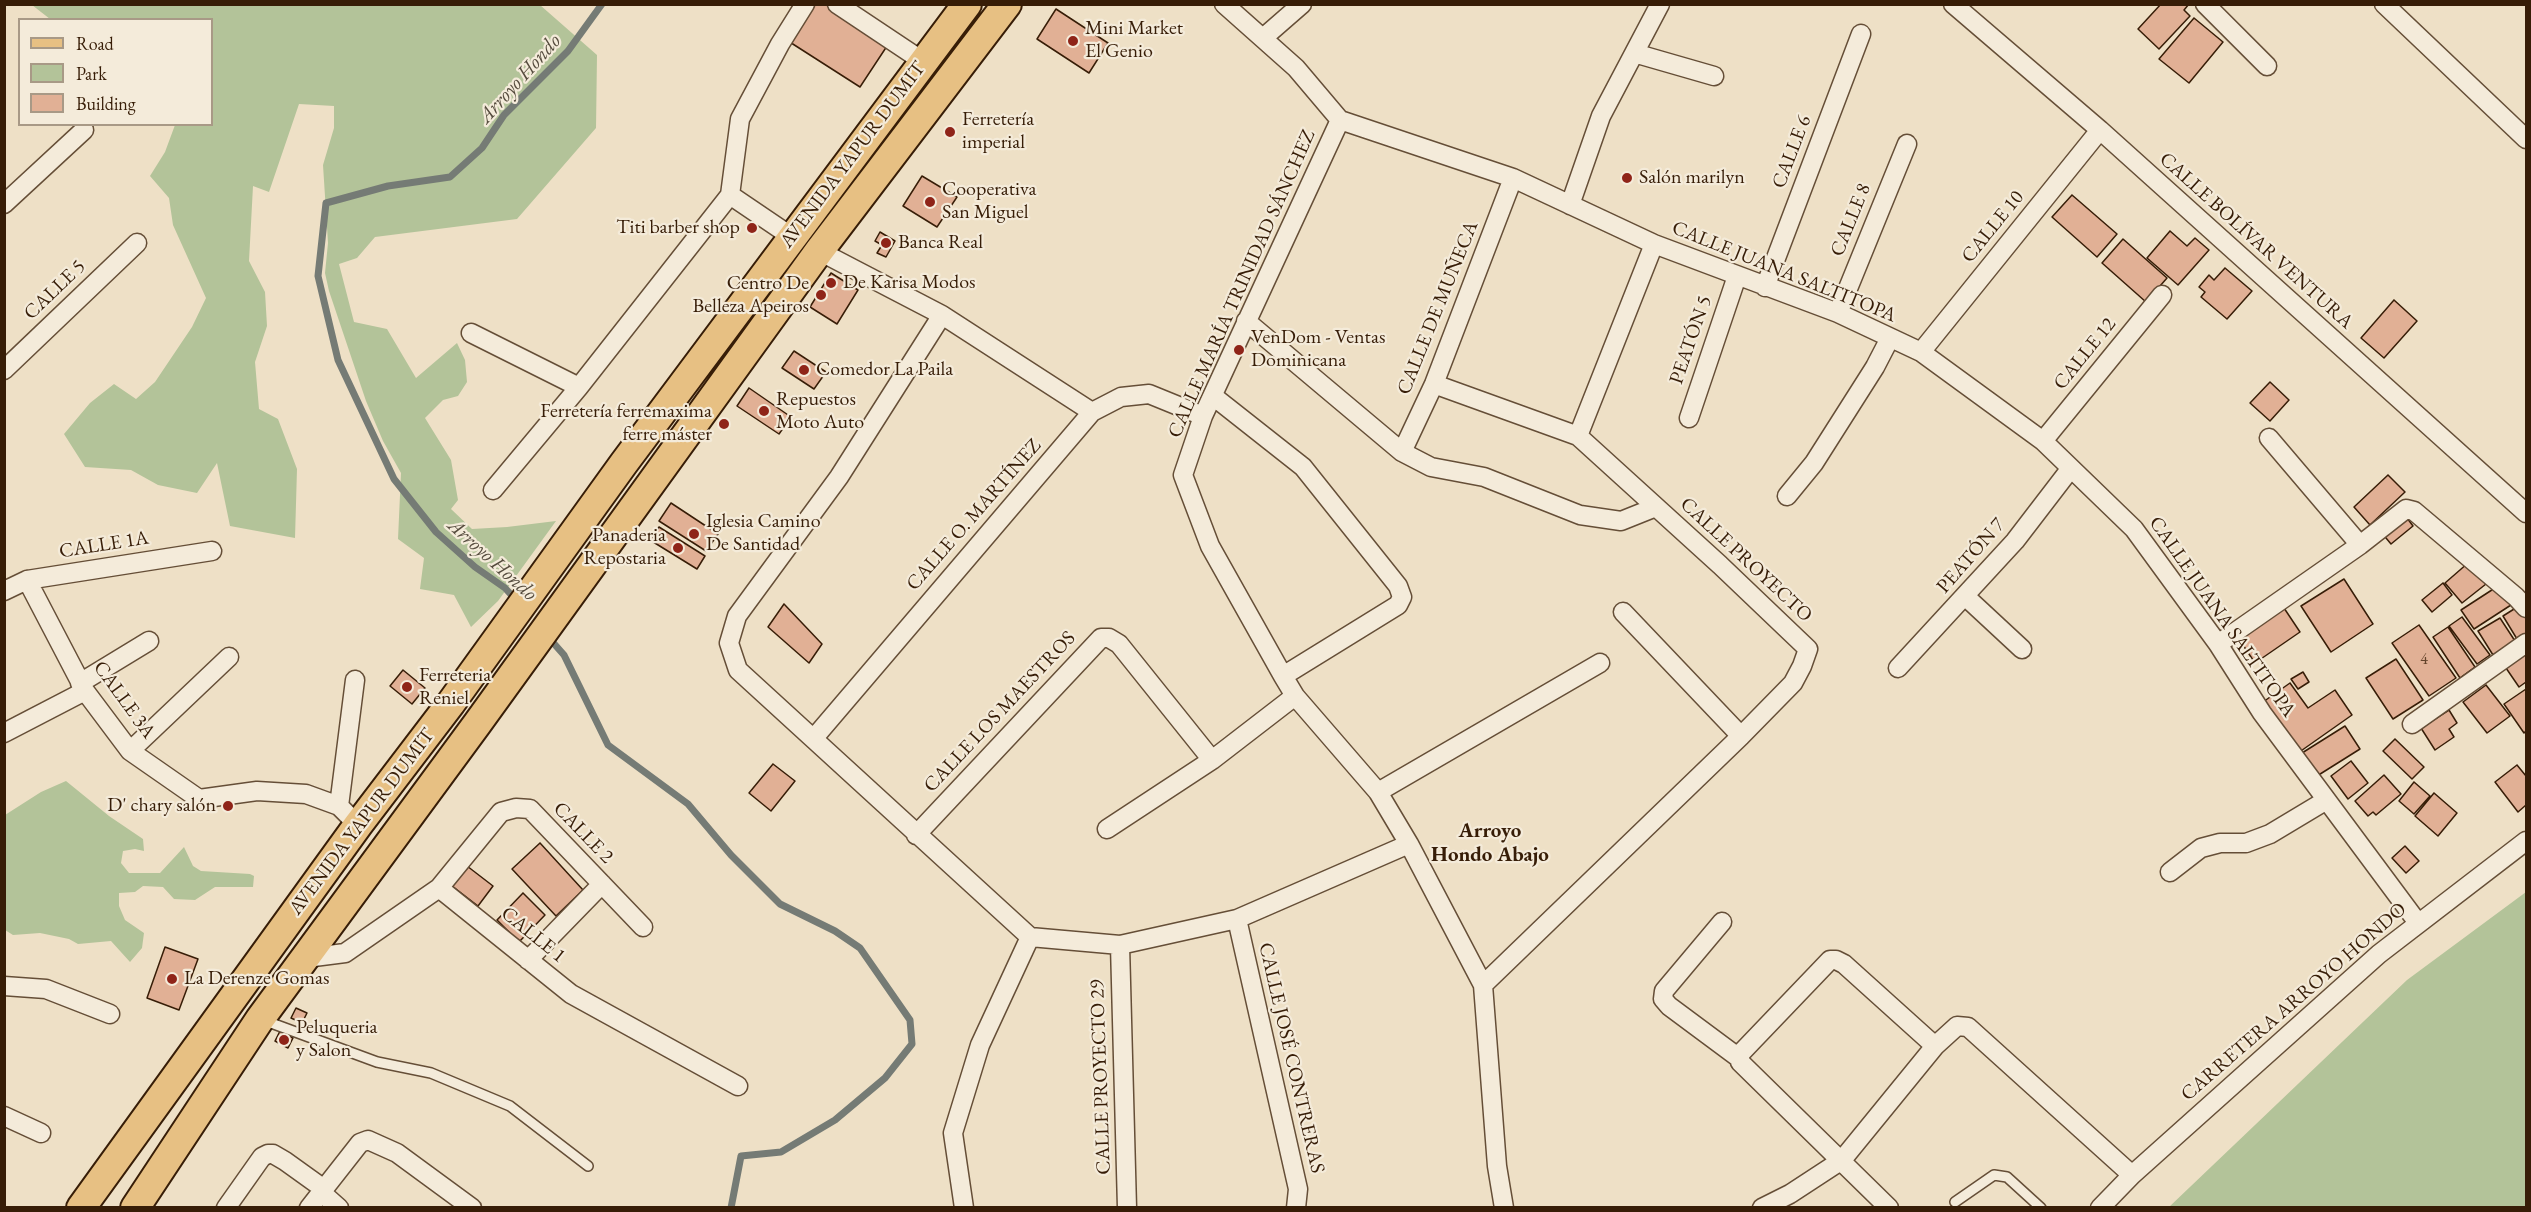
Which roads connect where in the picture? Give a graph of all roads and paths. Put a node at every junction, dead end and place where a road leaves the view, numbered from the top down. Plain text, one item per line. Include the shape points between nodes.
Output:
1 (805, 4) edge
2 (837, 4) edge
3 (967, 4) edge
4 (1007, 4) edge
5 (1224, 4) edge
6 (1302, 4) edge
7 (1660, 4) edge
8 (1953, 4) edge
9 (2205, 4) edge
10 (2384, 4) edge
11 (1861, 34) dead end
12 (1263, 38) junction
13 (1635, 53) junction
14 (924, 62) junction
15 (2267, 66) dead end
16 (1714, 76) dead end
17 (1340, 120) junction
18 (84, 130) dead end
19 (2100, 130) junction
20 (2526, 139) edge
21 (1907, 144) dead end
22 (1513, 178) junction
23 (730, 195) junction
24 (4, 204) edge
25 (1570, 205) junction
26 (792, 237) junction
27 (137, 243) dead end
28 (1654, 244) junction
29 (819, 251) junction
30 (1737, 276) junction
31 (1765, 287) junction
32 (2162, 295) dead end
33 (1838, 313) junction
34 (942, 315) junction
35 (1246, 321) junction
36 (471, 333) dead end
37 (1890, 338) junction
38 (1921, 352) junction
39 (4, 370) edge
40 (1434, 384) junction
41 (579, 387) junction
42 (1213, 396) junction
43 (1092, 412) junction
44 (1203, 416) junction
45 (1689, 418) dead end
46 (1578, 436) junction
47 (2268, 438) dead end
48 (2043, 441) junction
49 (1402, 452) junction
50 (2071, 468) junction
51 (493, 490) dead end
52 (1786, 496) dead end
53 (1656, 507) junction
54 (2526, 513) edge
55 (2360, 545) junction
56 (212, 551) dead end
57 (27, 580) junction
58 (4, 591) edge
59 (1965, 597) junction
60 (2526, 608) edge
61 (1623, 612) dead end
62 (149, 641) dead end
63 (2526, 643) edge
64 (2218, 644) junction
65 (2022, 649) dead end
66 (229, 657) dead end
67 (1600, 663) dead end
68 (1898, 668) dead end
69 (1283, 676) junction
70 (355, 680) dead end
71 (83, 687) junction
72 (1295, 696) junction
73 (2412, 723) dead end
74 (4, 733) edge
75 (1742, 736) junction
76 (813, 738) junction
77 (130, 751) junction
78 (1212, 760) junction
79 (1378, 792) junction
80 (2325, 801) junction
81 (349, 816) junction
82 (1107, 829) dead end
83 (916, 835) junction
84 (2526, 841) edge
85 (1409, 844) junction
86 (2169, 872) dead end
87 (602, 884) junction
88 (439, 888) junction
89 (1237, 919) junction
90 (1722, 922) dead end
91 (2418, 923) junction
92 (643, 927) dead end
93 (1030, 937) junction
94 (1120, 945) junction
95 (306, 958) junction
96 (528, 960) junction
97 (1483, 985) junction
98 (4, 986) edge
99 (110, 1014) dead end
100 (260, 1019) junction
101 (1935, 1046) junction
102 (1739, 1058) junction
103 (738, 1086) dead end
104 (4, 1116) edge
105 (41, 1133) dead end
106 (1842, 1160) junction
107 (588, 1166) dead end
108 (2132, 1175) junction
109 (322, 1190) junction
110 (1955, 1202) dead end
111 (81, 1208) edge
112 (135, 1208) edge
113 (226, 1208) edge
114 (309, 1208) edge
115 (339, 1208) edge
116 (472, 1208) edge
117 (964, 1208) edge
118 (1127, 1208) edge
119 (1296, 1208) edge
120 (1504, 1208) edge
121 (1762, 1208) edge
122 (1889, 1208) edge
123 (2041, 1208) edge
124 (2100, 1208) edge

1 - 23 street via 740,119
2 - 14 street
3 - 14 main road, AVENIDA YAPUR DUMIT
4 - 29 main road, AVENIDA YAPUR DUMIT
5 - 12 street
6 - 12 street
7 - 13 street
8 - 19 street, CALLE BOLÍVAR VENTURA
9 - 15 street
10 - 20 street
11 - 31 street, CALLE 6
12 - 17 street via 1296,68
13 - 16 street
13 - 25 street via 1601,116
14 - 26 main road, AVENIDA YAPUR DUMIT
17 - 22 street, CALLE JUANA SALTITOPA
17 - 35 street, CALLE MARÍA TRINIDAD SÁNCHEZ
18 - 24 street
19 - 38 street, CALLE 10
19 - 54 street, CALLE BOLÍVAR VENTURA
21 - 33 street, CALLE 8
22 - 25 street, CALLE JUANA SALTITOPA
22 - 40 street, CALLE DE MUÑECA
23 - 26 street
23 - 41 street
25 - 28 street, CALLE JUANA SALTITOPA
26 - 81 main road, AVENIDA YAPUR DUMIT via 451,703
27 - 39 street, CALLE 5
28 - 30 street, CALLE JUANA SALTITOPA
28 - 46 street
29 - 34 street
29 - 95 main road, AVENIDA YAPUR DUMIT
30 - 31 street, CALLE JUANA SALTITOPA
30 - 45 street, PEATÓN 5
31 - 33 street, CALLE JUANA SALTITOPA
32 - 48 street, CALLE 12
33 - 37 street, CALLE JUANA SALTITOPA
34 - 43 street
34 - 76 street via 839,477 737,616 729,643 738,670
35 - 42 street, CALLE MARÍA TRINIDAD SÁNCHEZ
35 - 49 street
36 - 41 street
37 - 38 street, CALLE JUANA SALTITOPA
37 - 52 street via 1824,447
38 - 48 street, CALLE JUANA SALTITOPA
40 - 46 street, CALLE PROYECTO
40 - 49 street, CALLE DE MUÑECA
41 - 51 street
42 - 44 street, CALLE MARÍA TRINIDAD SÁNCHEZ
42 - 69 street via 1303,467 1398,586 1402,597 1398,605
43 - 44 street, CALLE O. MARTÍNEZ via 1121,397 1149,394
43 - 76 street, CALLE O. MARTÍNEZ
44 - 69 street, CALLE MARÍA TRINIDAD SÁNCHEZ via 1183,475 1210,546
46 - 53 street, CALLE PROYECTO
47 - 55 street
48 - 50 street, CALLE JUANA SALTITOPA
49 - 53 street via 1431,467 1484,477 1580,514 1621,522
50 - 59 street, PEATÓN 7 via 2015,541
50 - 64 street, CALLE JUANA SALTITOPA via 2134,529
53 - 75 street, CALLE PROYECTO via 1808,649 1793,683
55 - 60 street via 2410,509
55 - 64 street
56 - 57 street, CALLE 1A
57 - 58 street, CALLE 1A
57 - 71 street, CALLE 3A
59 - 65 street
59 - 68 street, PEATÓN 7
61 - 75 street
62 - 71 street
63 - 73 street
64 - 80 street, CALLE JUANA SALTITOPA
66 - 77 street
67 - 79 street
69 - 72 street, CALLE MARÍA TRINIDAD SÁNCHEZ
70 - 81 street
71 - 74 street
71 - 77 street, CALLE 3A
72 - 78 street
72 - 79 street, CALLE MARÍA TRINIDAD SÁNCHEZ
75 - 97 street, CALLE PROYECTO
76 - 83 street
77 - 81 street, CALLE 3A via 199,799 257,791 306,794
78 - 82 street
78 - 83 street, CALLE LOS MAESTROS via 1119,644 1101,638
79 - 85 street, CALLE MARÍA TRINIDAD SÁNCHEZ
80 - 86 street via 2270,834 2246,843 2201,848
80 - 91 street, CALLE JUANA SALTITOPA
81 - 111 main road, AVENIDA YAPUR DUMIT
83 - 93 street
84 - 91 street, CARRETERA ARROYO HONDO
85 - 89 street
85 - 97 street, CALLE MARÍA TRINIDAD SÁNCHEZ
87 - 88 street, CALLE 2 via 530,809 516,808 501,812
87 - 92 street, CALLE 2
87 - 96 street
88 - 95 street via 345,953
88 - 96 street, CALLE 1
89 - 94 street
89 - 119 street, CALLE JOSÉ CONTRERAS via 1298,1189
90 - 102 street via 1664,992 1663,999
91 - 108 street, CARRETERA ARROYO HONDO
93 - 94 street
93 - 117 street via 980,1045 953,1133
94 - 118 street, CALLE PROYECTO 29
95 - 100 main road, AVENIDA YAPUR DUMIT
96 - 103 street, CALLE 1 via 571,994
97 - 120 street, CALLE MARÍA TRINIDAD SÁNCHEZ via 1497,1166
98 - 99 street via 46,989
100 - 107 lane via 377,1062 431,1073 510,1106
100 - 112 main road, AVENIDA YAPUR DUMIT
101 - 102 street via 1844,964 1830,960
101 - 106 street
101 - 108 street via 1957,1026 1968,1027
102 - 106 street
104 - 105 street
106 - 121 street
106 - 122 street
108 - 124 street, CARRETERA ARROYO HONDO
109 - 113 street via 285,1161 268,1154
109 - 114 street
109 - 115 street
109 - 116 street via 360,1143 368,1140 397,1153
110 - 123 lane via 1994,1175 2007,1176

